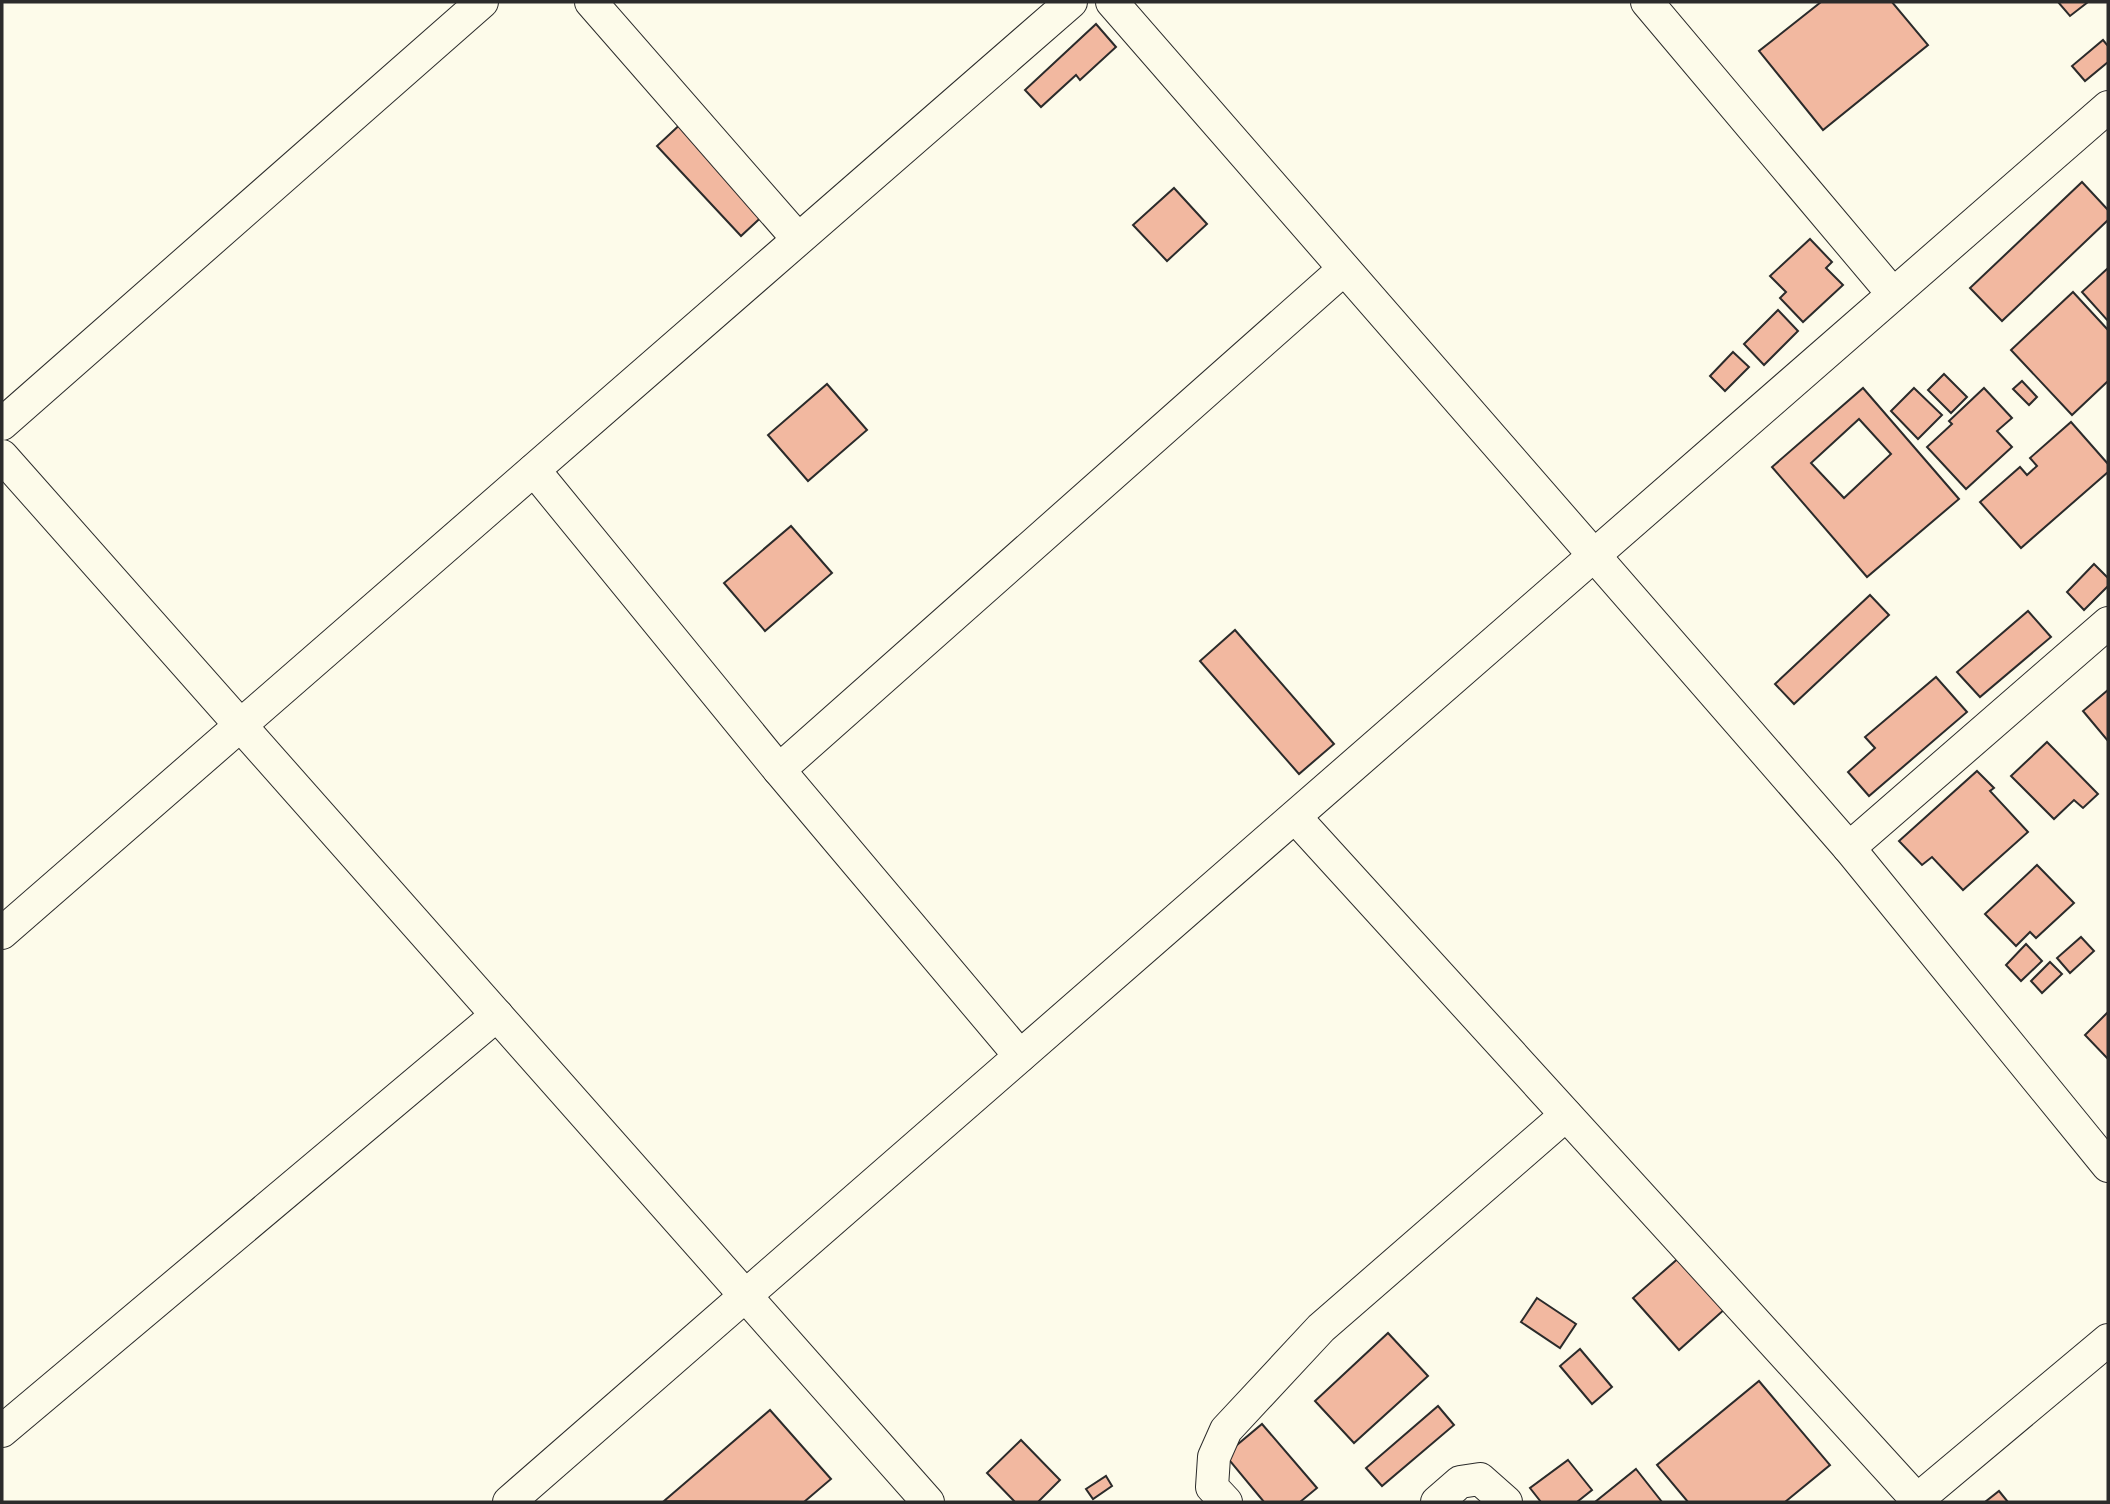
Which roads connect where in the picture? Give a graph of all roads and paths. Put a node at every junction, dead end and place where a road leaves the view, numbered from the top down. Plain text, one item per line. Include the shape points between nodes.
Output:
1 (482, 2) edge
2 (591, 2) edge
3 (1071, 2) edge
4 (1112, 2) edge
5 (1647, 2) edge
6 (2108, 107) edge
7 (799, 239) junction
8 (1345, 269) junction
9 (1893, 295) junction
10 (2, 424) edge
11 (2, 456) edge
12 (534, 470) junction
13 (1594, 556) junction
14 (2108, 623) edge
15 (240, 725) junction
16 (779, 770) junction
17 (1295, 817) junction
18 (1849, 848) junction
19 (2, 933) edge
20 (497, 1015) junction
21 (1020, 1056) junction
22 (1566, 1115) junction
23 (2108, 1166) edge
24 (746, 1296) junction
25 (2108, 1340) edge
26 (2, 1431) edge
27 (1918, 1501) edge
28 (509, 1502) edge
29 (928, 1502) edge
30 (1226, 1502) edge
31 (1437, 1502) edge
32 (1506, 1502) edge

1 - 10 street
2 - 7 street
3 - 7 street
4 - 8 street
5 - 9 street
6 - 9 street
7 - 12 street
8 - 13 street
8 - 16 street
9 - 13 street
11 - 15 street
12 - 15 street
12 - 16 street
13 - 17 street
13 - 18 street
14 - 18 street
15 - 19 street
15 - 20 street
16 - 21 street
17 - 21 street
17 - 22 street
18 - 23 street
20 - 24 street
20 - 26 street
21 - 24 street
22 - 27 street
22 - 30 street via 1321,1328 1226,1430 1214,1457 1212,1488
24 - 28 street
24 - 29 street
25 - 27 street
31 - 32 street via 1460,1482 1480,1479

